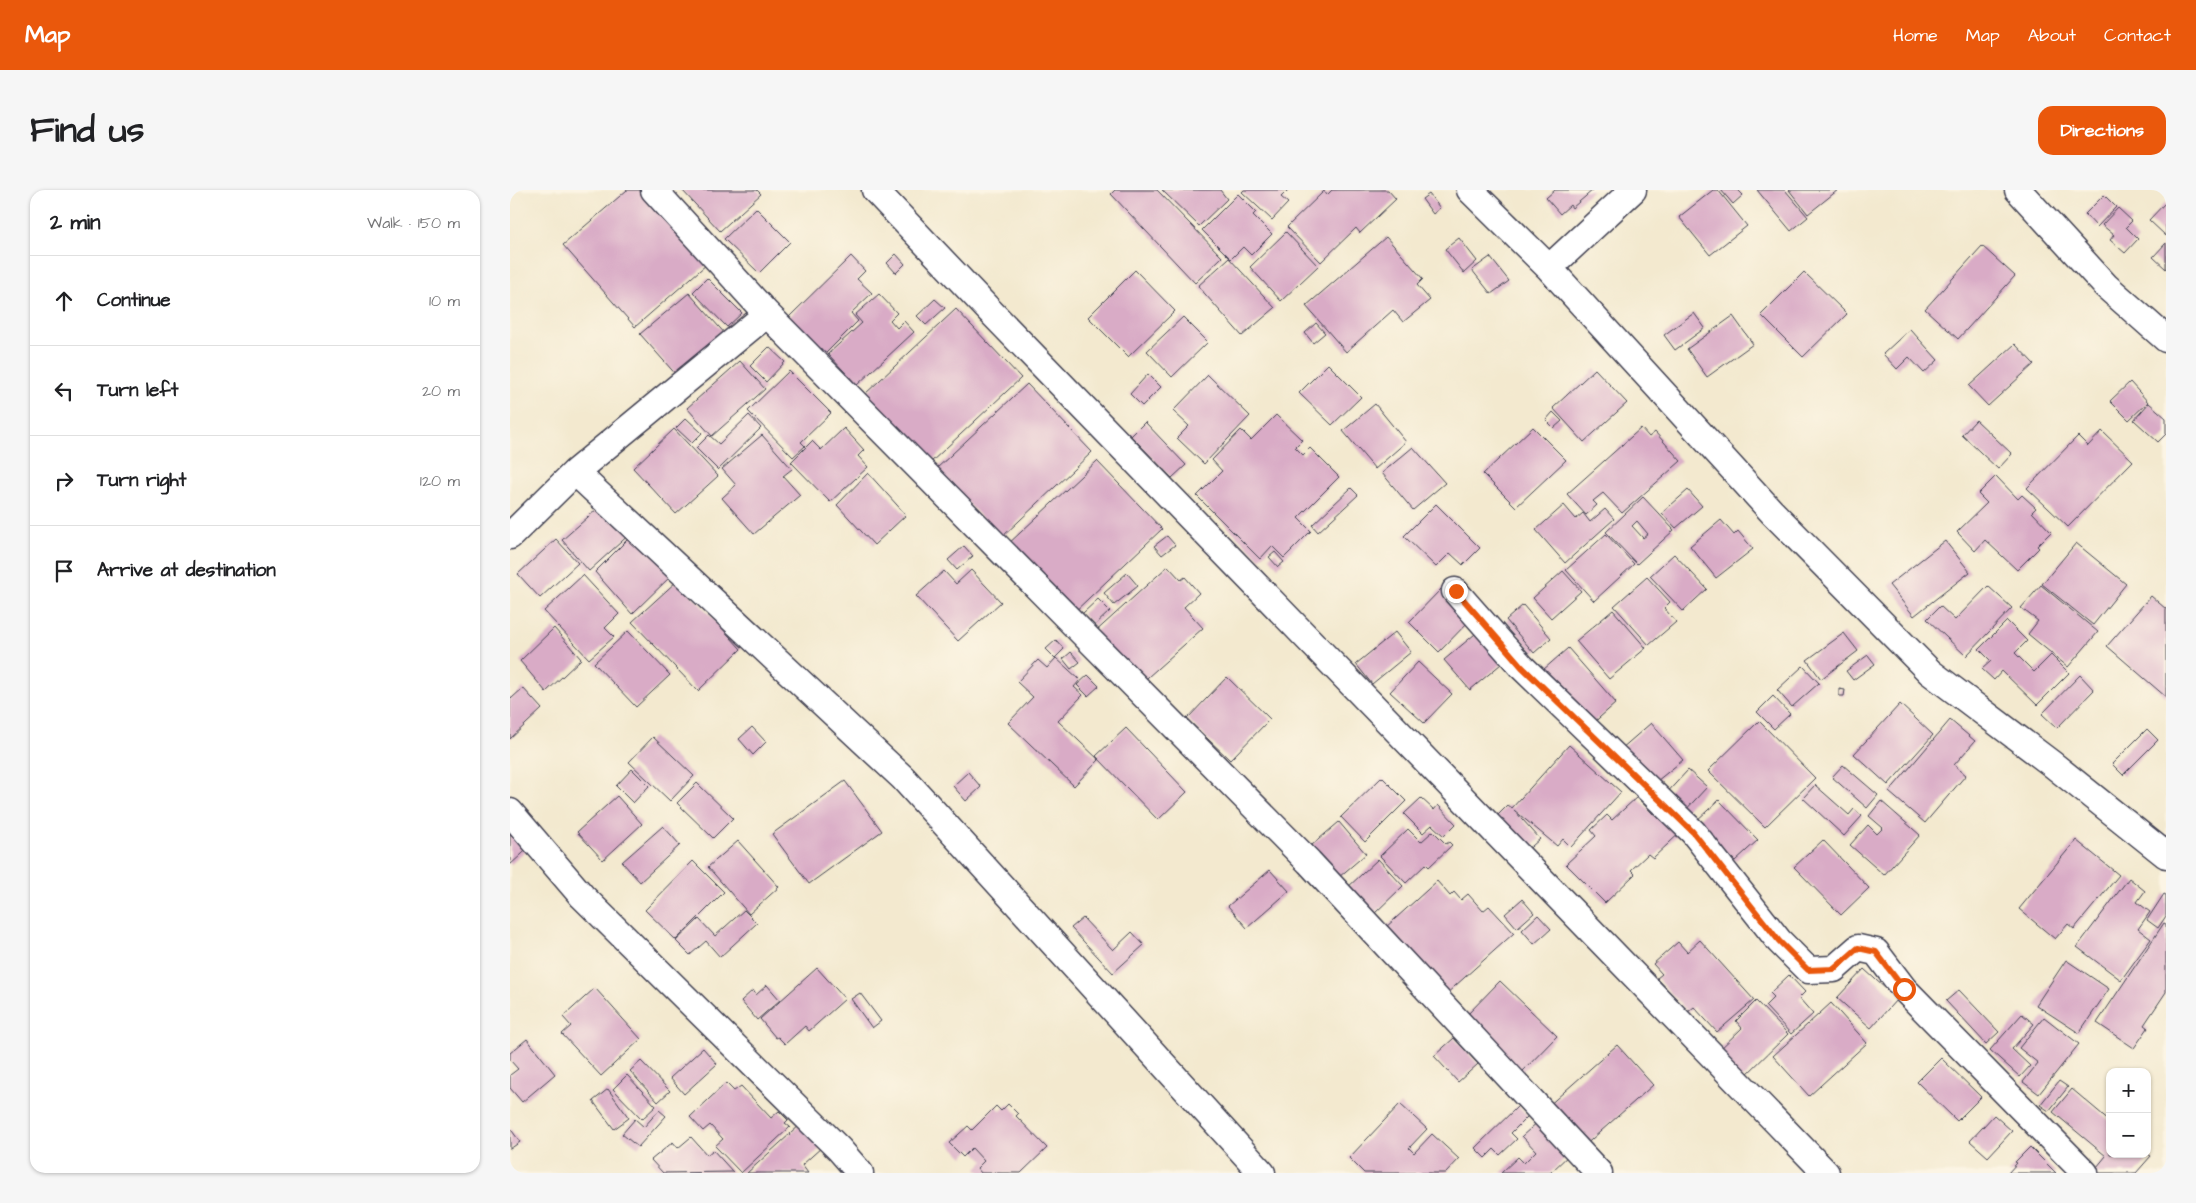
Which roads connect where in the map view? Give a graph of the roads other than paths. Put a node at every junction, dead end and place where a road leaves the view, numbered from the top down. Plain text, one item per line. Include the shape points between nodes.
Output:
1 (654, 190) edge
2 (876, 190) edge
3 (1470, 190) edge
4 (1632, 190) edge
5 (2018, 190) edge
6 (1549, 268) junction
7 (767, 314) junction
8 (2166, 338) edge
9 (575, 472) junction
10 (510, 536) edge
11 (1456, 591) dead end
12 (510, 812) edge
13 (2166, 855) edge
14 (860, 1173) edge
15 (1262, 1173) edge
16 (1599, 1173) edge
17 (1826, 1173) edge
18 (2085, 1173) edge

1 - 7 street
2 - 17 street
3 - 6 street
4 - 6 street
5 - 8 street via 2106,286
6 - 13 street via 1772,512 1930,672
7 - 9 street
7 - 16 street via 1309,862
9 - 10 street
9 - 15 street via 904,778
11 - 18 street via 1522,667 1693,832 1779,941 1808,970 1834,969 1858,948 1876,952 1904,989
12 - 14 street via 582,896

